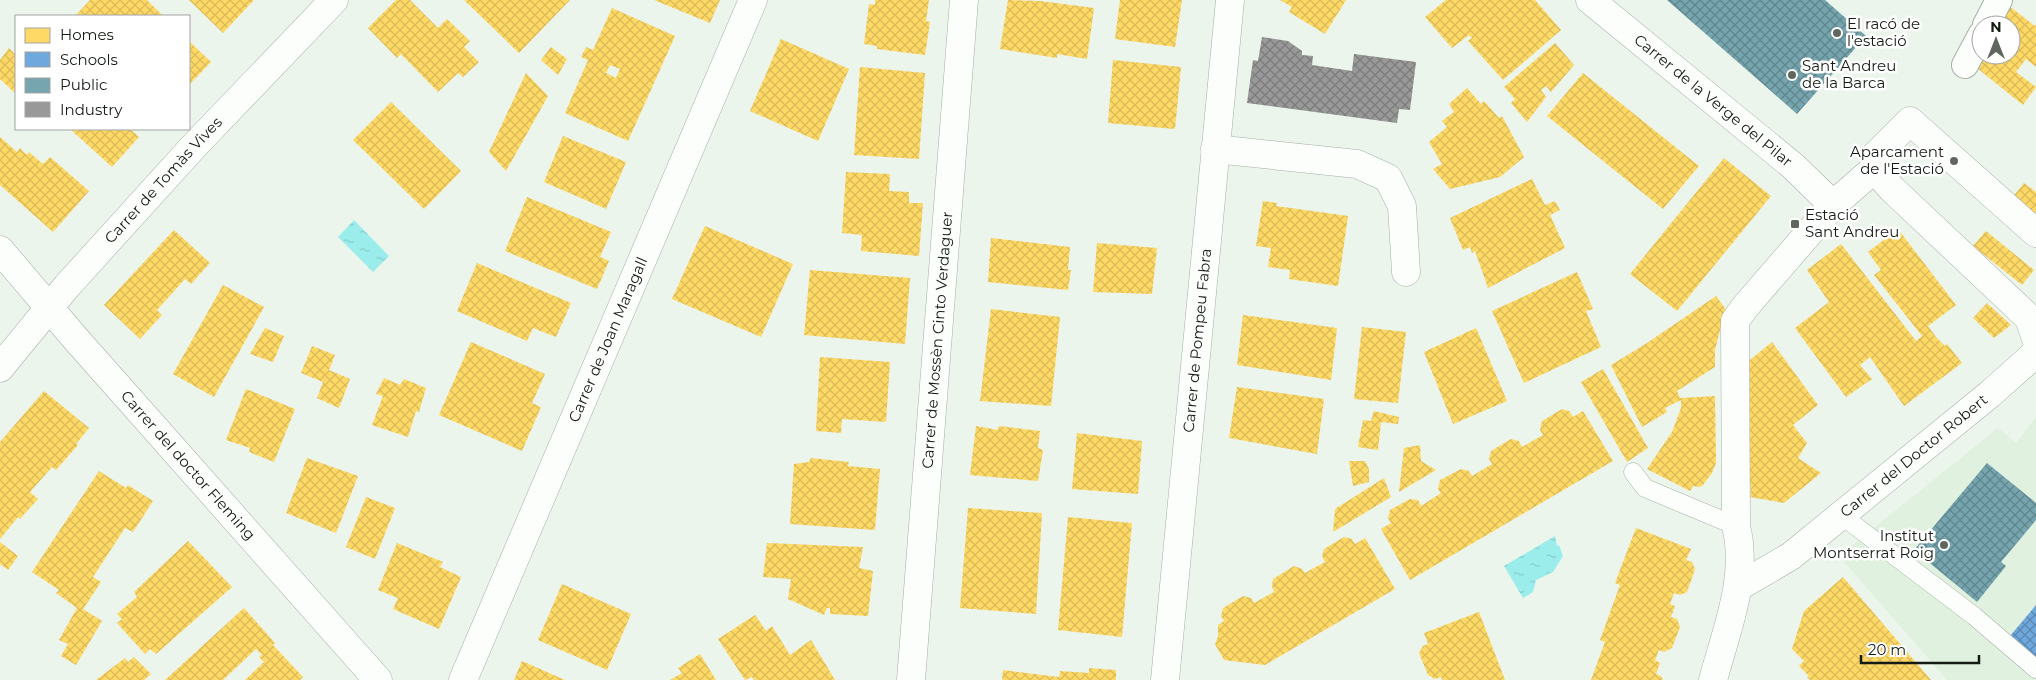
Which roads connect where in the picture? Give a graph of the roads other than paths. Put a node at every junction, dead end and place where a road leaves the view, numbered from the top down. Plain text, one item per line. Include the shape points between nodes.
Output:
1 (334, 0) edge
2 (753, 0) edge
3 (964, 0) edge
4 (1230, 0) edge
5 (1590, 0) edge
6 (1999, 0) edge
7 (1991, 15) edge
8 (1971, 54) edge
9 (1965, 66) dead end
10 (1215, 149) junction
11 (1874, 169) junction
12 (1833, 205) junction
13 (2036, 234) edge
14 (0, 250) edge
15 (1406, 272) dead end
16 (49, 308) junction
17 (2036, 339) edge
18 (2036, 354) edge
19 (0, 368) edge
20 (1633, 472) dead end
21 (1840, 516) junction
22 (1738, 534) junction
23 (1780, 563) junction
24 (1738, 587) junction
25 (2036, 669) edge
26 (378, 680) edge
27 (463, 680) edge
28 (910, 680) edge
29 (1164, 680) edge
30 (1713, 680) edge

1 - 16 street, Carrer de Tomàs Vives via 194,146
2 - 27 street, Carrer de Joan Maragall
3 - 28 street, Carrer de Mossèn Cinto Verdaguer
4 - 10 street, Carrer de Pompeu Fabra
5 - 12 street, Carrer de la Verge del Pilar via 1793,166
6 - 7 street
8 - 9 street
10 - 15 street via 1357,164 1388,178 1402,206
10 - 29 street, Carrer de Pompeu Fabra
11 - 12 street
11 - 13 street via 1875,156 1910,121
11 - 17 street via 2029,318
12 - 22 street via 1735,321
14 - 16 street, Carrer del doctor Fleming
16 - 19 street, Carrer de Tomàs Vives
16 - 26 street, Carrer del doctor Fleming
18 - 21 street, Carrer del Doctor Robert
20 - 22 lane via 1645,488
21 - 23 street, Carrer del Doctor Robert
21 - 25 lane via 1974,616
22 - 23 street via 1756,556
22 - 24 street
23 - 24 street, Carrer del Doctor Robert
24 - 30 street

